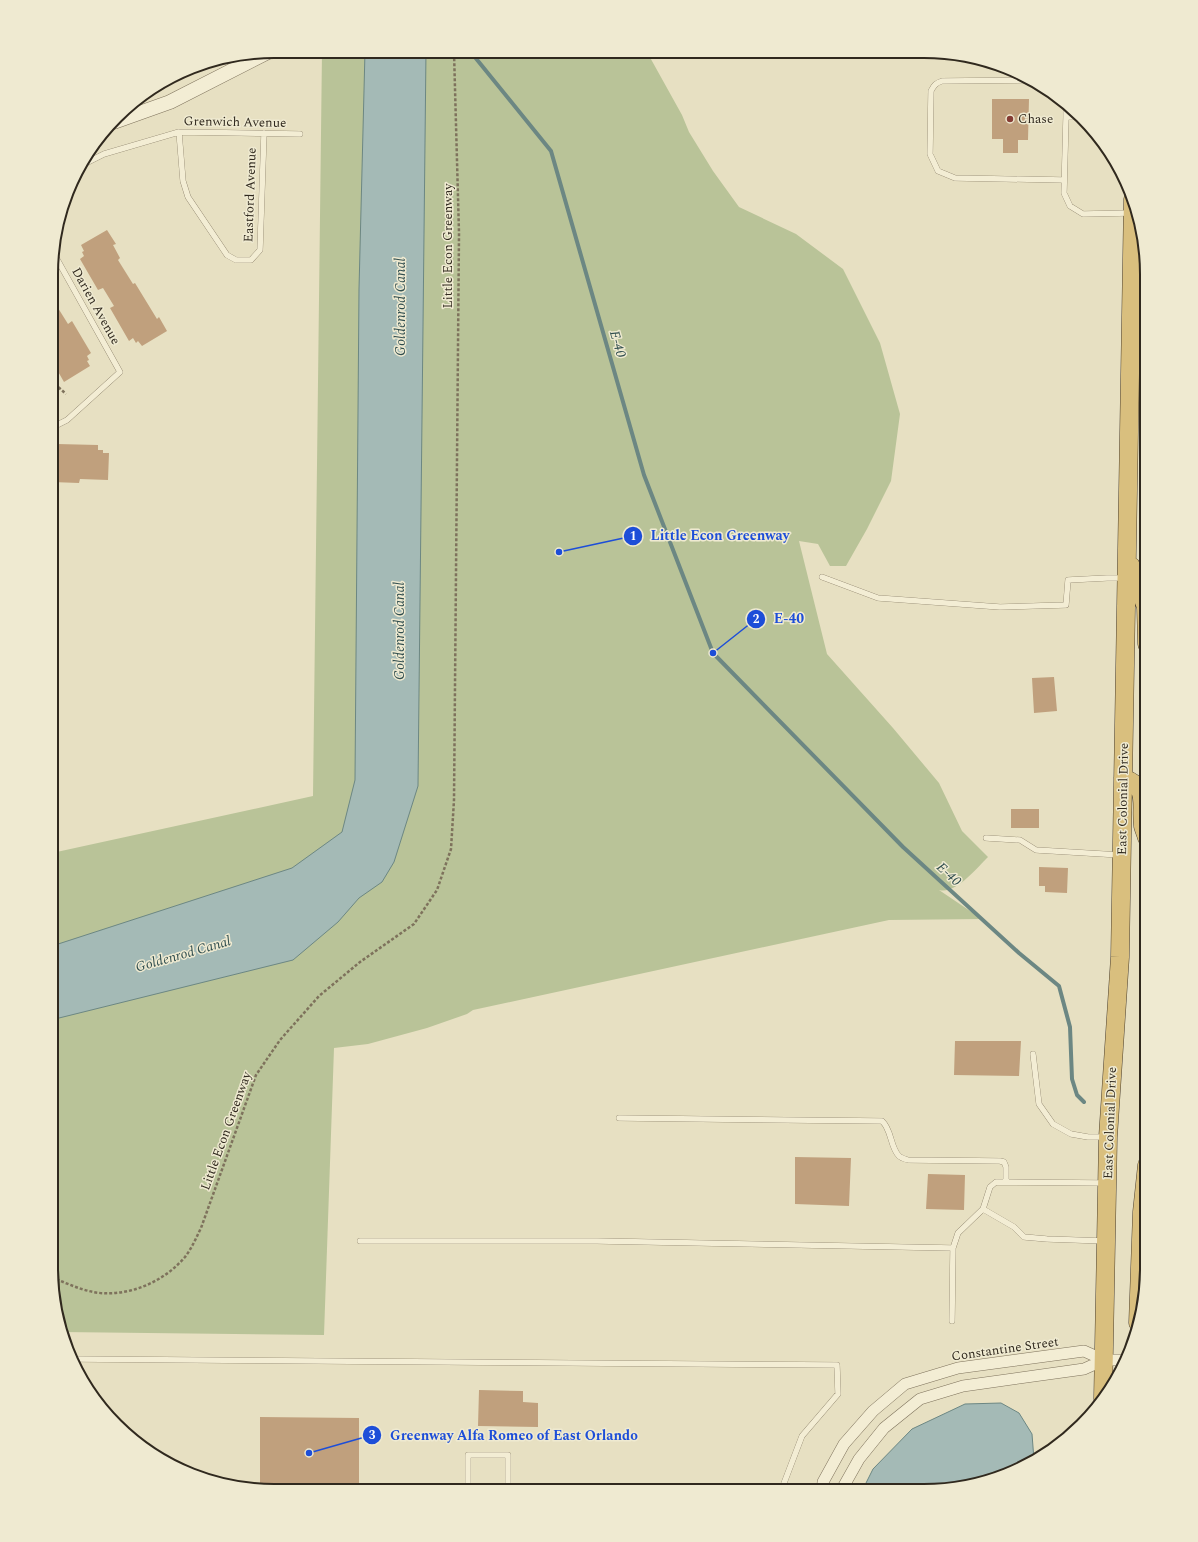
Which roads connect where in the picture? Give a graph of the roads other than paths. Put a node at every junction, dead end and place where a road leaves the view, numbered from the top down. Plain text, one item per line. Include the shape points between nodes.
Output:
1 (255, 59) edge
2 (1019, 80) edge
3 (1066, 112) edge
4 (1066, 117) junction
5 (1072, 117) edge
6 (124, 118) edge
7 (180, 132) junction
8 (264, 133) junction
9 (300, 134) dead end
10 (90, 161) edge
11 (1064, 180) junction
12 (1129, 207) edge
13 (1133, 217) edge
14 (58, 261) edge
15 (58, 424) edge
16 (1127, 556) junction
17 (822, 577) dead end
18 (1126, 578) junction
19 (1140, 591) edge
20 (1123, 778) junction
21 (1140, 790) edge
22 (986, 838) dead end
23 (1122, 855) junction
24 (1033, 1054) dead end
25 (619, 1118) dead end
26 (1108, 1137) junction
27 (1006, 1182) junction
28 (1107, 1183) junction
29 (983, 1209) junction
30 (360, 1241) dead end
31 (1106, 1241) junction
32 (953, 1248) junction
33 (952, 1321) dead end
34 (78, 1359) edge
35 (1104, 1360) junction
36 (1119, 1360) edge
37 (1103, 1389) edge
38 (468, 1484) edge
39 (508, 1484) edge
40 (784, 1484) edge
41 (823, 1484) edge
42 (845, 1484) edge

1 - 6 street via 170,102
2 - 11 lane via 937,82 931,91 930,154 938,171 955,178
3 - 4 lane
4 - 5 lane
4 - 11 lane
7 - 8 lane, Grenwich Avenue
7 - 8 lane, Eastford Avenue via 183,181 188,197 227,255 236,260 251,260 260,250
7 - 10 lane, Grenwich Avenue via 104,154
8 - 9 lane, Grenwich Avenue
11 - 12 lane via 1064,193 1070,206 1083,214
13 - 16 highway, East Colonial Drive
14 - 15 lane, Darien Avenue via 120,372 67,420
16 - 18 highway, East Colonial Drive
16 - 19 highway
17 - 18 lane via 878,598 1000,607 1066,606 1068,580
18 - 20 highway, East Colonial Drive
20 - 21 highway via 1134,781
20 - 23 highway, East Colonial Drive
22 - 23 lane via 1020,840 1036,850
23 - 26 highway, East Colonial Drive via 1120,957
24 - 26 lane via 1039,1104 1053,1124 1071,1134
25 - 27 lane via 882,1121 888,1126 890,1139 898,1156 908,1160 1000,1161 1004,1162 1006,1167
26 - 28 highway, East Colonial Drive
27 - 28 lane
27 - 29 lane via 996,1182 990,1187
28 - 31 highway, East Colonial Drive
29 - 31 lane via 1014,1227 1024,1237
29 - 32 lane via 958,1233
30 - 32 lane via 596,1241
31 - 35 highway, East Colonial Drive
32 - 33 lane
34 - 40 lane via 837,1365 838,1394 802,1436
35 - 36 street, Constantine Street
35 - 37 highway, East Colonial Drive
35 - 41 street, Constantine Street via 1084,1351 958,1368 905,1384 873,1411 844,1444
35 - 42 street, Constantine Street via 1084,1369 963,1386 920,1399 884,1428 859,1459
38 - 39 lane via 468,1455 508,1455

